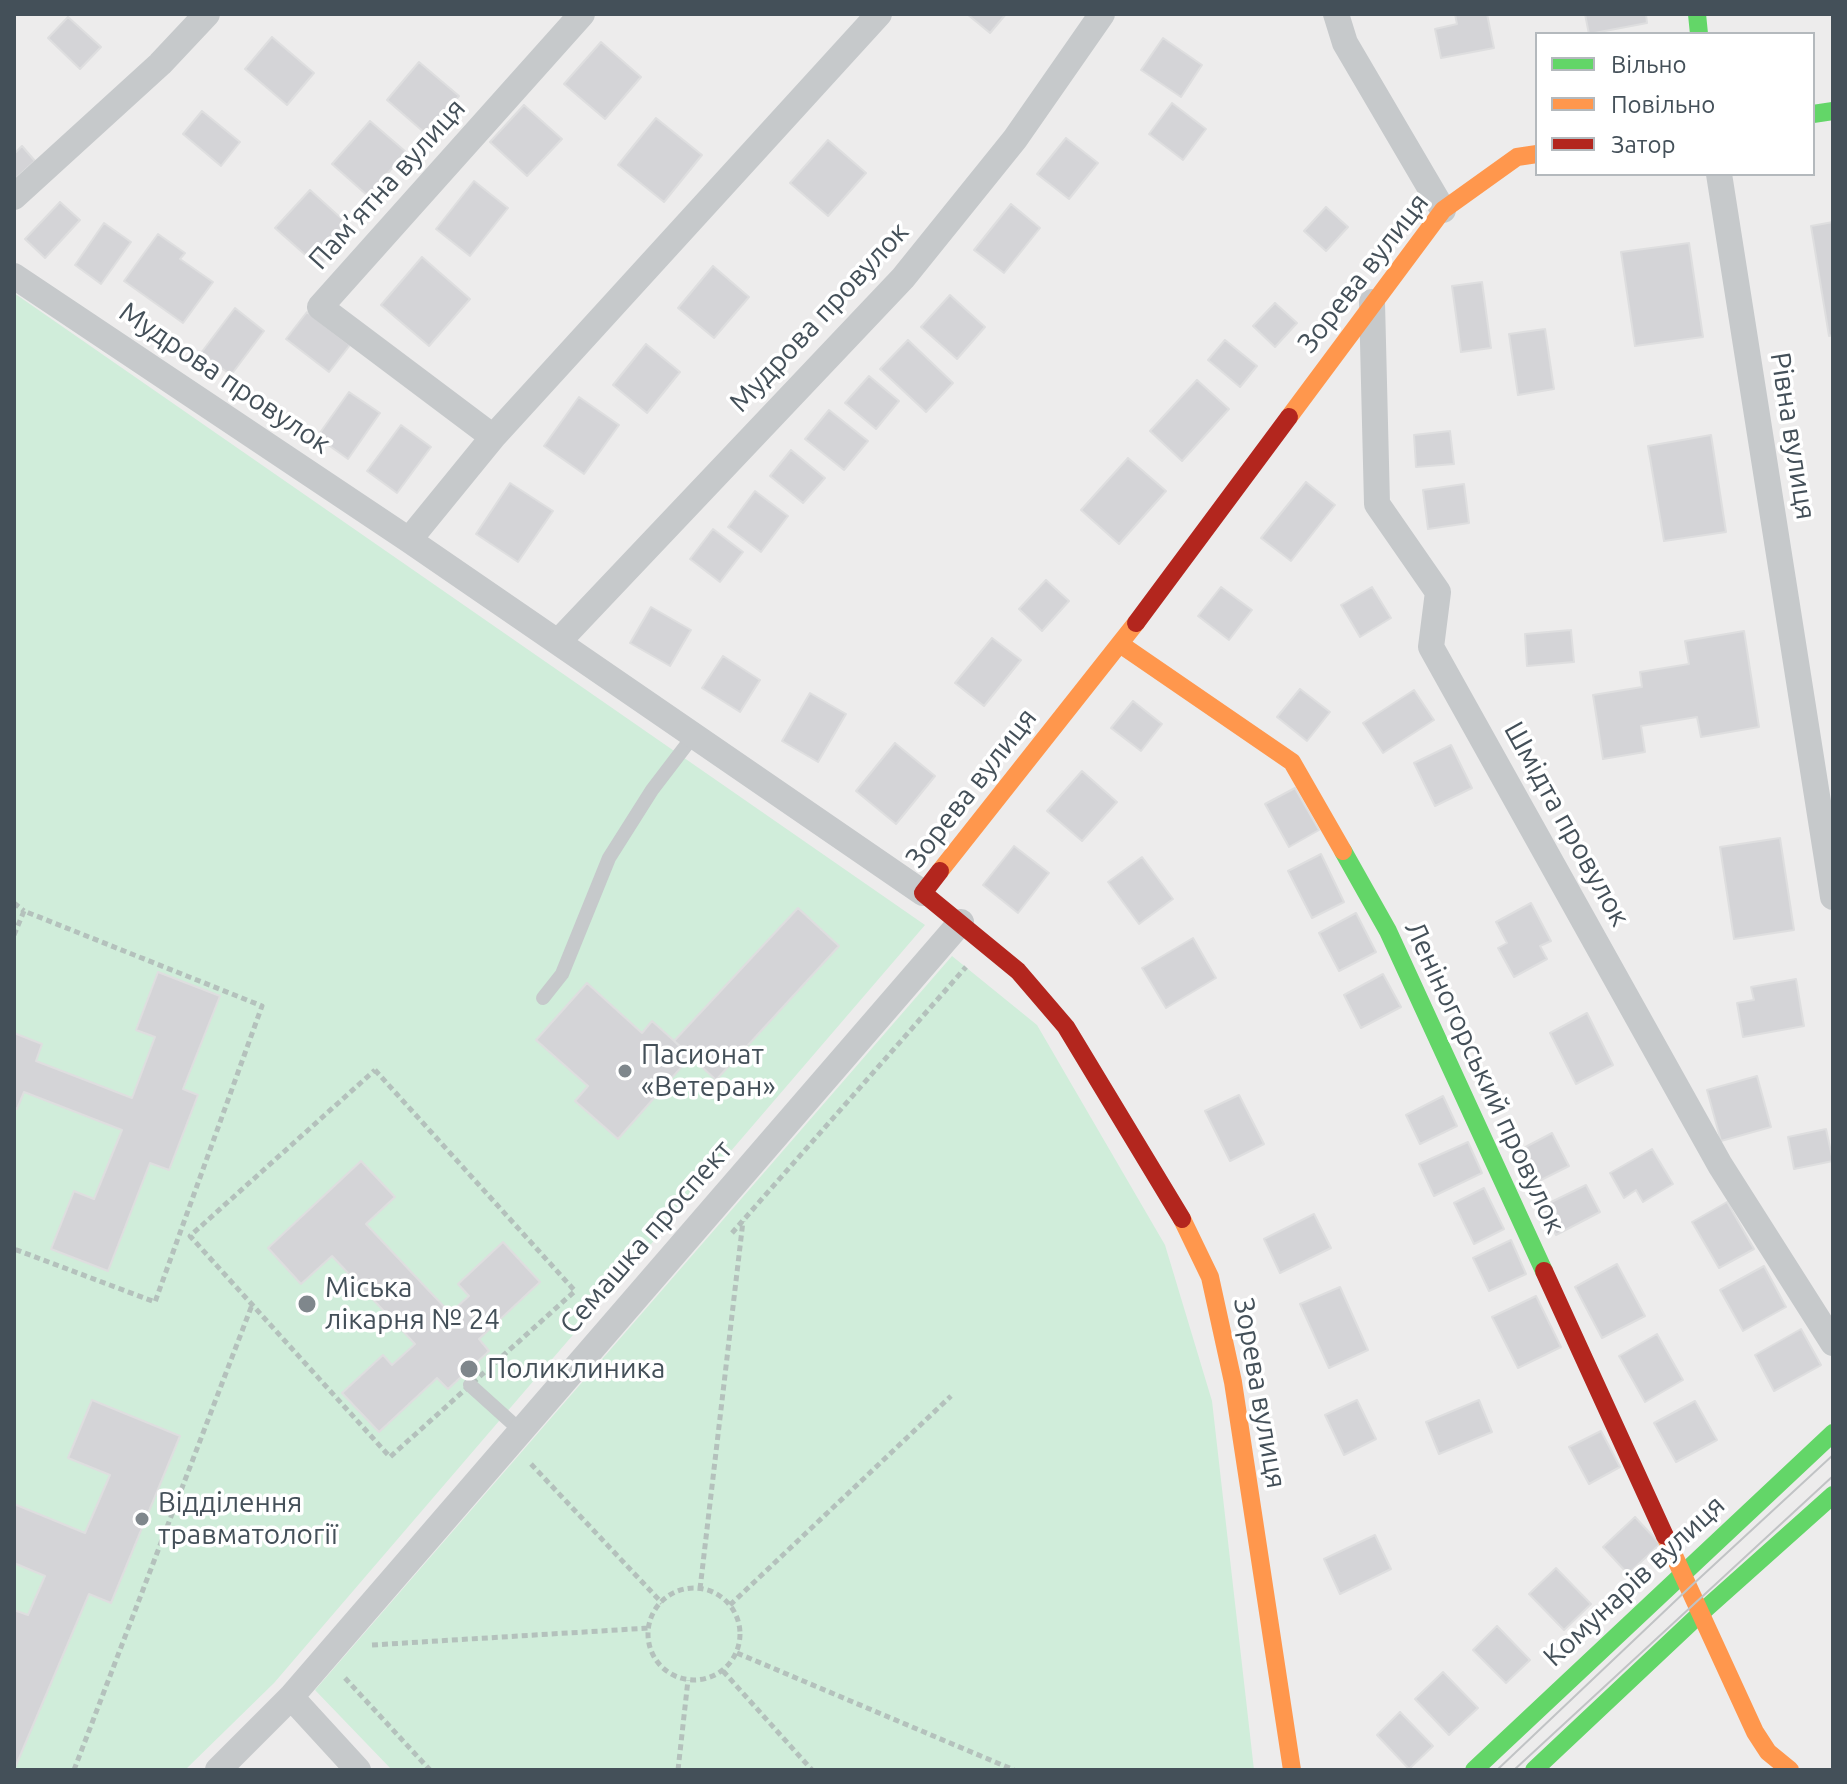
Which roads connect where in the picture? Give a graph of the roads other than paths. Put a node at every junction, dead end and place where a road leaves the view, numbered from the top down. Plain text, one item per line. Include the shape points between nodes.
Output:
1 (207, 14) edge
2 (582, 14) edge
3 (879, 14) edge
4 (1102, 14) edge
5 (1336, 14) edge
6 (1535, 154) edge
7 (1719, 176) edge
8 (14, 197) edge
9 (1443, 210) junction
10 (14, 276) edge
11 (1372, 302) junction
12 (493, 437) junction
13 (409, 540) junction
14 (558, 642) junction
15 (1120, 644) junction
16 (694, 735) junction
17 (923, 893) junction
18 (1833, 897) edge
19 (961, 922) junction
20 (543, 998) dead end
21 (1833, 1343) edge
22 (470, 1385) road end
23 (521, 1431) junction
24 (1833, 1433) edge
25 (1833, 1495) edge
26 (1683, 1572) junction
27 (1702, 1612) junction
28 (291, 1697) junction
29 (218, 1770) edge
30 (358, 1770) edge
31 (1292, 1770) edge
32 (1474, 1770) edge
33 (1534, 1770) edge
34 (1790, 1770) edge

1 - 8 street
2 - 12 street, Пам’ятна вулиця via 320,307
3 - 12 street
4 - 14 street, Мудрова провулок via 1015,139 903,278
5 - 9 street via 1345,43
6 - 9 street, Зорева вулиця via 1517,157
7 - 18 street, Рівна вулиця
9 - 11 street, Зорева вулиця
10 - 13 street, Мудрова провулок
11 - 15 street, Зорева вулиця
11 - 21 street, Шмідта провулок via 1377,504 1438,592 1431,647 1720,1165
12 - 13 street
13 - 14 street, Мудрова провулок
14 - 16 street, Мудрова провулок
15 - 17 street, Зорева вулиця
15 - 26 street, Леніногорський провулок via 1292,762 1388,931
16 - 17 street, Мудрова провулок
16 - 20 lane via 609,858 562,974
17 - 19 street, Зорева вулиця
19 - 23 street, Семашка проспект
19 - 31 street, Зорева вулиця via 1018,971 1066,1027 1157,1176 1210,1277 1235,1395
22 - 23 lane
23 - 28 street, Семашка проспект
24 - 26 street, Комунарів вулиця
25 - 27 street
26 - 27 street, Леніногорський провулок
26 - 32 street, Комунарів вулиця
27 - 33 street
27 - 34 street, Леніногорський провулок via 1755,1732
28 - 29 street, Семашка проспект
28 - 30 street

